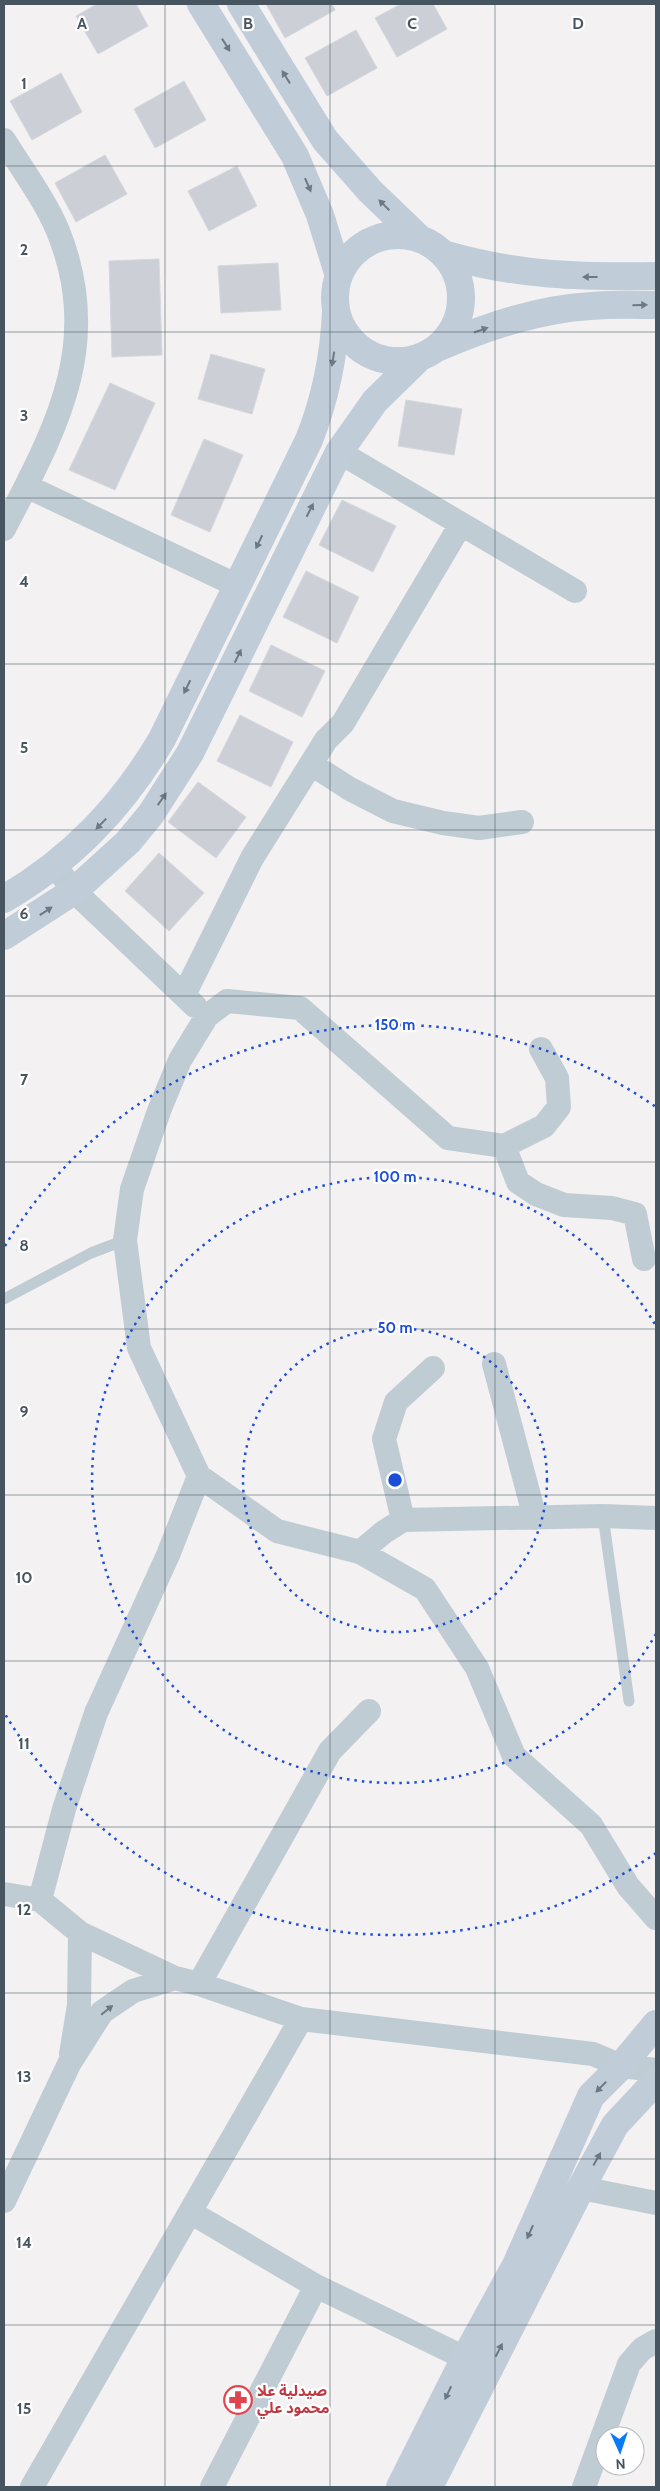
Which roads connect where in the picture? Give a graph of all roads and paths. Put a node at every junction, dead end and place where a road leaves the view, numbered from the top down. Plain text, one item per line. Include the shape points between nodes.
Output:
1 (201, 4) edge
2 (241, 4) edge
3 (4, 140) edge
4 (420, 239) junction
5 (443, 254) junction
6 (339, 276) junction
7 (656, 276) edge
8 (656, 305) edge
9 (336, 311) junction
10 (428, 353) junction
11 (339, 452) junction
12 (26, 486) junction
13 (461, 524) junction
14 (4, 529) edge
15 (274, 583) junction
16 (238, 586) junction
17 (575, 591) dead end
18 (258, 616) junction
19 (311, 764) junction
20 (522, 822) dead end
21 (55, 866) junction
22 (74, 891) junction
23 (4, 899) edge
24 (4, 936) edge
25 (184, 995) junction
26 (207, 1016) junction
27 (541, 1049) dead end
28 (504, 1146) junction
29 (125, 1240) junction
30 (644, 1259) dead end
31 (4, 1299) edge
32 (494, 1364) dead end
33 (433, 1368) dead end
34 (199, 1476) junction
35 (603, 1516) junction
36 (535, 1518) junction
37 (656, 1518) edge
38 (403, 1520) junction
39 (360, 1552) junction
40 (629, 1701) dead end
41 (369, 1711) dead end
42 (4, 1894) edge
43 (40, 1900) junction
44 (656, 1918) edge
45 (80, 1933) junction
46 (175, 1978) junction
47 (199, 1984) junction
48 (301, 2019) junction
49 (656, 2024) edge
50 (69, 2064) junction
51 (622, 2066) junction
52 (656, 2070) edge
53 (656, 2081) edge
54 (581, 2188) junction
55 (4, 2201) edge
56 (656, 2203) edge
57 (190, 2212) junction
58 (316, 2286) junction
59 (656, 2341) edge
60 (464, 2358) junction
61 (32, 2487) edge
62 (212, 2487) edge
63 (400, 2487) edge
64 (429, 2487) edge
65 (584, 2487) edge

1 -> 6 street via 295,156 320,215
4 -> 2 street via 370,192 325,140
3 - 12 street via 58,230 72,276 77,322 73,369 59,415
4 - 5 street
4 - 6 street via 387,236 372,241 347,261
7 -> 5 street via 590,277 530,273
5 - 10 street via 454,268 460,285 461,303 448,336
6 - 9 street via 335,293
10 -> 8 street via 496,325 559,310
9 - 10 street via 353,342 368,353 384,360 402,361
9 -> 16 street via 335,344 322,409
10 - 11 street via 375,401
11 - 13 street
15 -> 11 street
12 - 14 street
12 - 16 street
13 - 17 street
13 - 19 street via 343,723 326,740
15 - 16 street via 255,577
15 - 18 street
16 - 18 street via 242,604
16 -> 21 street via 145,767 104,821
22 -> 18 street via 128,842 172,784
19 - 20 street via 393,811 479,828
19 - 25 street via 252,858
21 - 22 street
21 - 23 street
24 -> 22 street
22 - 25 street
25 - 26 street
26 - 28 street via 227,1001 300,1008 448,1138
26 - 29 street via 180,1060 159,1111 132,1189
27 - 28 street via 557,1078 559,1107 544,1126
28 - 30 street via 518,1182 536,1194 564,1206 612,1208 635,1214
29 - 31 lane via 91,1253
29 - 34 street via 139,1348
32 - 36 street
33 - 38 street via 396,1402 384,1439
34 - 39 street via 277,1531
34 - 43 street via 168,1555 96,1713 64,1809
35 - 36 street
35 - 37 street
35 - 40 lane
36 - 38 street
38 - 39 street
39 - 44 street via 425,1589 477,1668 514,1756 591,1826 628,1886
41 - 47 street via 330,1751
42 - 43 street
43 - 45 street
45 - 46 street
45 - 50 street via 79,2005
46 - 47 street
50 -> 46 street via 102,2012 133,1991
47 - 48 street
48 - 51 street via 593,2054
48 - 57 street
49 - 51 street
50 - 55 street
51 - 52 street
51 -> 60 street via 592,2096 516,2264
54 -> 53 street via 615,2125
54 - 56 street
64 -> 54 street
57 - 58 street
57 - 61 street
58 - 60 street
58 - 62 street
59 - 65 street via 642,2349 629,2364
60 -> 63 street

